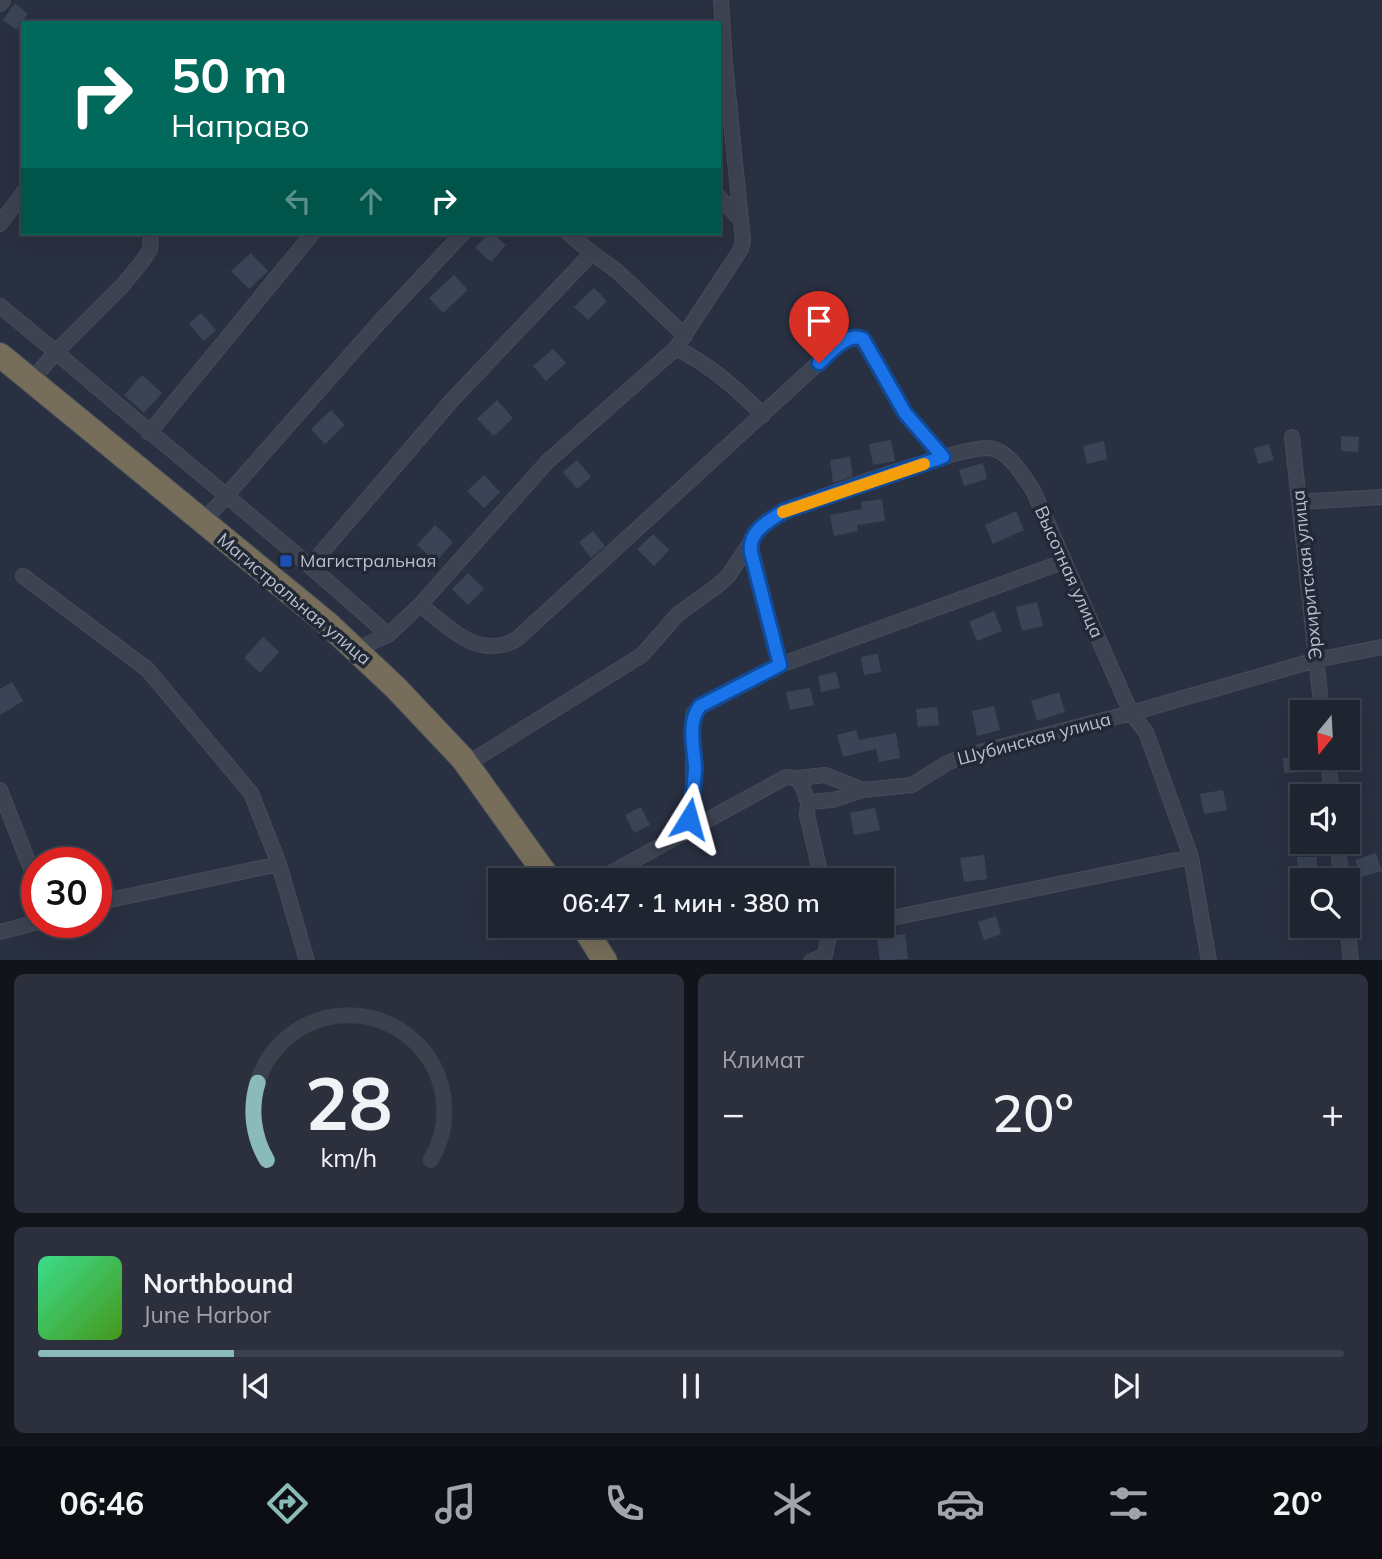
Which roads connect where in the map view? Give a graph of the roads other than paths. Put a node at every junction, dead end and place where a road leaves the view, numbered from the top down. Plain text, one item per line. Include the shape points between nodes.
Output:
1 (722, 0) edge
2 (21, 196) edge
3 (721, 199) edge
4 (740, 219) junction
5 (0, 224) edge
6 (152, 235) edge
7 (311, 235) edge
8 (461, 235) edge
9 (570, 235) edge
10 (592, 253) junction
11 (0, 306) edge
12 (685, 336) junction
13 (676, 348) junction
14 (56, 352) junction
15 (0, 355) edge
16 (31, 381) junction
17 (763, 415) junction
18 (149, 433) junction
19 (1292, 437) dead end
20 (943, 457) junction
21 (226, 495) junction
22 (1382, 498) edge
23 (1299, 502) junction
24 (202, 522) junction
25 (750, 543) junction
26 (1063, 562) junction
27 (311, 565) junction
28 (23, 576) dead end
29 (420, 605) junction
30 (388, 635) junction
31 (1382, 647) edge
32 (356, 649) junction
33 (1362, 653) junction
34 (1382, 659) edge
35 (1316, 660) junction
36 (780, 665) junction
37 (1321, 700) edge
38 (1131, 713) junction
39 (467, 764) junction
40 (797, 778) junction
41 (0, 790) edge
42 (863, 790) junction
43 (808, 802) junction
44 (683, 834) junction
45 (22, 847) edge
46 (1191, 857) junction
47 (279, 864) junction
48 (541, 868) edge
49 (618, 868) edge
50 (819, 868) edge
51 (112, 901) edge
52 (894, 918) edge
53 (21, 926) edge
54 (0, 932) edge
55 (591, 938) edge
56 (829, 938) edge
57 (1348, 938) edge
58 (307, 960) edge
59 (605, 960) edge
60 (813, 960) edge
61 (1209, 960) edge
62 (1351, 960) edge

1 - 4 street
2 - 5 street
3 - 4 street
4 - 12 street via 741,249
6 - 14 street via 150,250 141,263
7 - 18 street
8 - 21 street
9 - 10 street
10 - 12 street
10 - 27 street via 453,399
11 - 14 street
12 - 13 street
13 - 17 street via 717,372
13 - 29 street via 547,461
14 - 16 street
14 - 18 street
15 - 16 highway, Магистральная улица
16 - 24 highway, Магистральная улица
17 - 20 street via 838,345 857,336 863,339 905,413
17 - 29 street via 505,646 474,644
18 - 21 street
19 - 23 street, Эрхиритская улица
20 - 25 street via 784,511 761,526
20 - 26 street, Высотная улица via 987,448 1009,459 1033,491
21 - 24 street
21 - 27 street
22 - 23 street
23 - 35 street, Эрхиритская улица
24 - 32 highway, Магистральная улица
25 - 36 street
25 - 39 street via 729,575 678,614 642,655
26 - 36 street
26 - 38 street, Высотная улица
27 - 30 street
28 - 47 street via 147,669 251,793
29 - 30 street
30 - 32 street
31 - 33 street, Шубинская улица
32 - 39 highway, Магистральная улица
33 - 34 street
33 - 35 street, Шубинская улица
35 - 37 street, Эрхиритская улица
35 - 38 street, Шубинская улица
36 - 44 street via 700,706 694,714 693,798
38 - 42 street, Шубинская улица via 961,757 912,785
38 - 46 street, Высотная улица via 1146,732
39 - 48 highway, Магистральная улица
40 - 42 street via 825,775
40 - 43 street
40 - 44 street via 786,777
41 - 45 street
42 - 43 street, Шубинская улица via 834,800
43 - 50 street
44 - 49 street
46 - 52 street
46 - 61 street, Высотная улица
47 - 51 street
47 - 58 street
53 - 54 street
55 - 59 highway
56 - 60 street via 825,955
57 - 62 street

